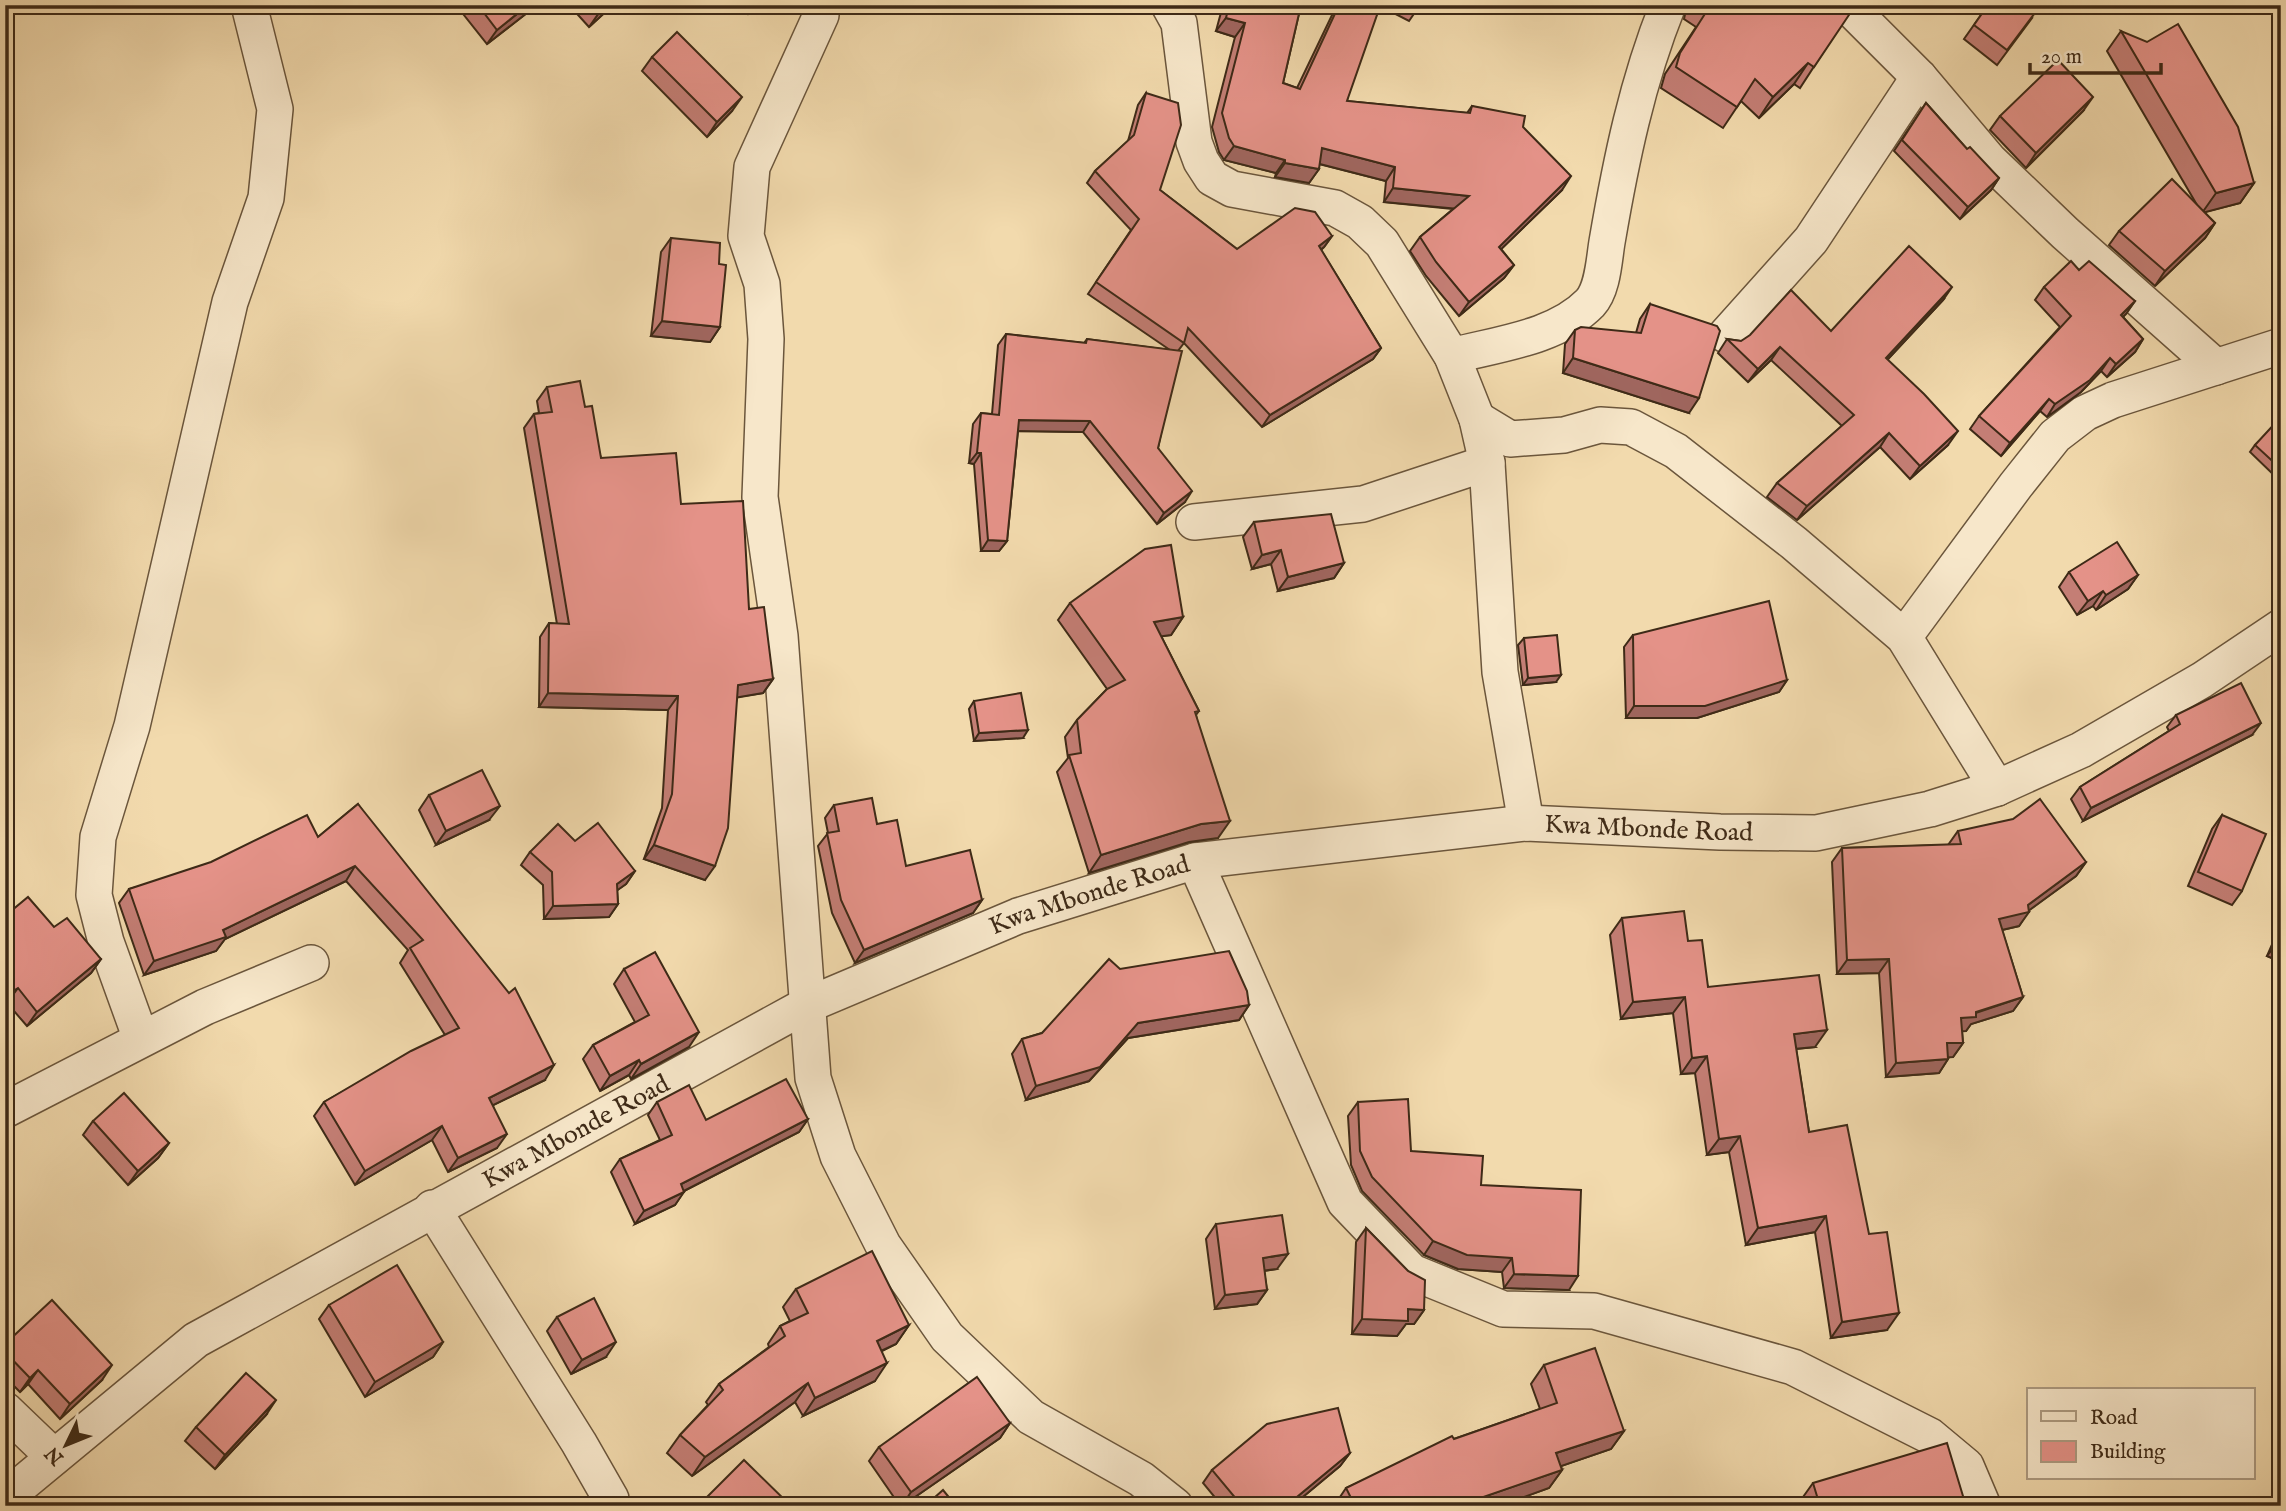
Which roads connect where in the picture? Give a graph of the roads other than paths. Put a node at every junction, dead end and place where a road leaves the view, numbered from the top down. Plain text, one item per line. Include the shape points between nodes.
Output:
1 (249, 5) edge
2 (1169, 5) edge
3 (1668, 5) edge
4 (1847, 5) edge
5 (821, 15) dead end
6 (1919, 77) junction
7 (1726, 335) dead end
8 (2281, 345) edge
9 (1452, 356) junction
10 (2216, 367) junction
11 (1477, 419) junction
12 (1487, 463) junction
13 (1194, 522) dead end
14 (2281, 627) edge
15 (1904, 637) junction
16 (1997, 788) junction
17 (1526, 823) junction
18 (1195, 861) junction
19 (311, 963) dead end
20 (805, 1006) junction
21 (141, 1039) junction
22 (5, 1110) edge
23 (432, 1208) junction
24 (5, 1410) edge
25 (54, 1457) junction
26 (5, 1498) edge
27 (610, 1506) edge
28 (1175, 1506) edge
29 (1983, 1506) edge

1 - 21 street via 275,109 266,198 230,302 132,726 98,837 94,895
2 - 9 street via 1179,23 1194,142 1212,178 1232,189 1335,208 1360,222 1382,243
3 - 9 street via 1645,62 1620,164 1602,274 1592,300 1573,317 1538,333
4 - 6 street
5 - 20 street via 752,167 746,236 762,284 766,338 760,497 780,636
6 - 7 street via 1811,240
6 - 10 street via 1989,160
8 - 10 street
9 - 11 street
10 - 15 street via 2085,412 2056,436
11 - 12 street
11 - 15 street via 1510,439 1564,435 1600,425 1631,427 1686,459
12 - 13 street via 1363,504
12 - 17 street via 1500,672
14 - 16 street, Kwa Mbonde Road via 2202,680 2081,750
15 - 16 street
16 - 17 street, Kwa Mbonde Road via 1930,809 1816,833
17 - 18 street, Kwa Mbonde Road
18 - 20 street, Kwa Mbonde Road via 1018,916
18 - 29 street via 1345,1202 1412,1272 1503,1309 1594,1311 1793,1367 1930,1436 1966,1465
19 - 21 street
20 - 23 street, Kwa Mbonde Road
20 - 28 street via 813,1078 838,1156 883,1245 947,1337 1031,1417 1140,1479
21 - 22 street
23 - 25 street, Kwa Mbonde Road via 196,1340
23 - 27 street via 579,1443 611,1499
24 - 25 street
25 - 26 street, Kwa Mbonde Road

